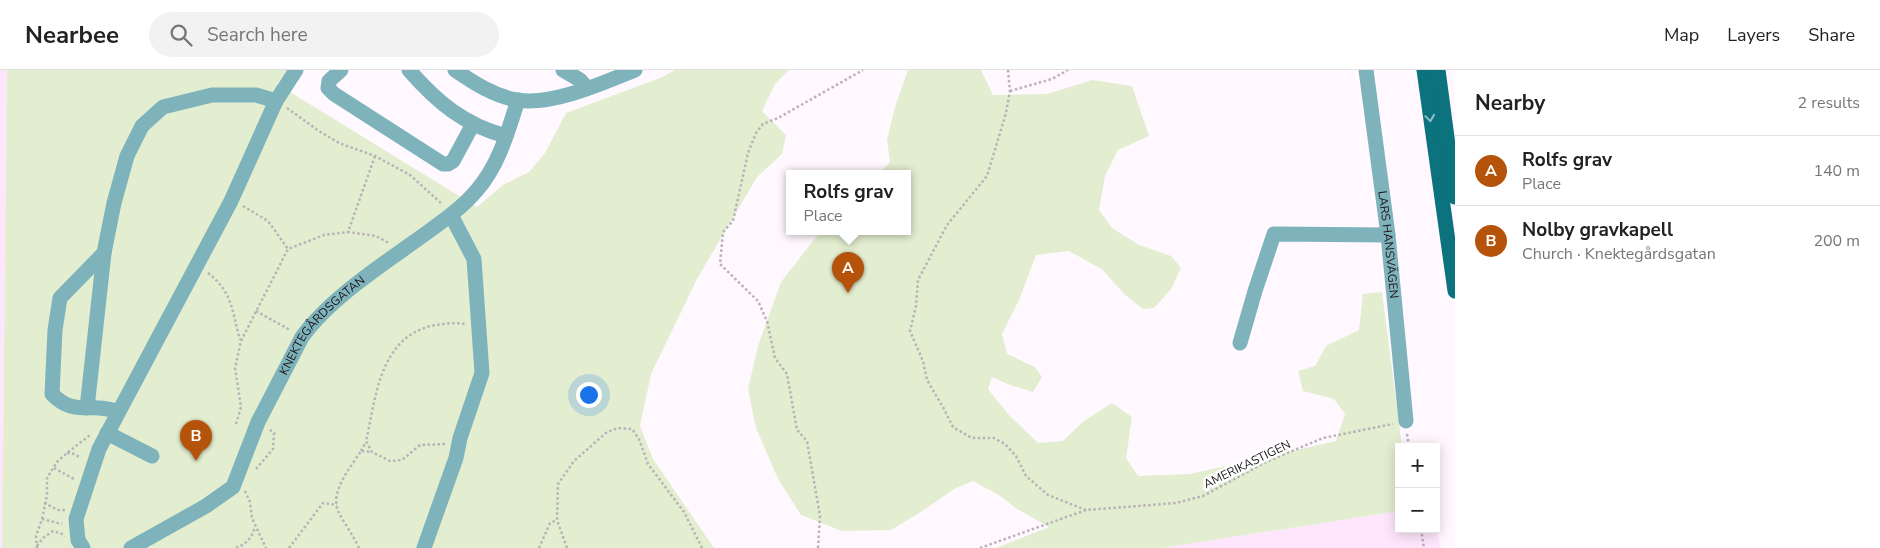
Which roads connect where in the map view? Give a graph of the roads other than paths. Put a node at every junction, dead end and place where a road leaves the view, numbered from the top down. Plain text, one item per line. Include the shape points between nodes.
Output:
1 (296, 70) edge
2 (341, 70) edge
3 (410, 70) edge
4 (455, 70) edge
5 (563, 70) edge
6 (635, 70) edge
7 (1366, 70) edge
8 (1424, 70) edge
9 (1438, 70) edge
10 (478, 77) edge
11 (587, 88) junction
12 (518, 100) junction
13 (276, 101) junction
14 (473, 124) junction
15 (506, 136) junction
16 (1455, 197) edge
17 (451, 215) junction
18 (1388, 235) junction
19 (104, 252) junction
20 (1455, 292) edge
21 (1240, 343) dead end
22 (86, 408) junction
23 (1406, 421) road end
24 (112, 423) junction
25 (152, 456) dead end
26 (83, 548) edge
27 (131, 548) edge
28 (424, 548) edge

1 - 13 street
2 - 14 street via 329,81 328,88 334,94 443,164 453,161
3 - 14 street via 445,107
4 - 10 street
5 - 11 street
6 - 11 street
7 - 18 street, LARS HANSVÄGEN
8 -> 20 main road
9 - 16 main road
10 - 12 street via 496,94
11 - 12 street via 543,100
12 - 15 street, KNEKTEGÅRDSGATAN
13 - 19 street via 256,95 212,94 162,107 142,126 127,156
13 - 24 street via 231,201
14 - 15 street
15 - 17 street, KNEKTEGÅRDSGATAN via 489,174
17 - 27 street, KNEKTEGÅRDSGATAN via 330,306 302,336 258,422 233,487
17 - 28 street via 474,259 482,373
18 - 21 street via 1274,234
18 - 23 street, LARS HANSVÄGEN
19 - 22 street
19 - 22 street via 60,298 55,330 52,394 61,403
22 - 24 street via 110,408
24 - 25 street
24 - 26 street via 98,449 76,519 78,540

